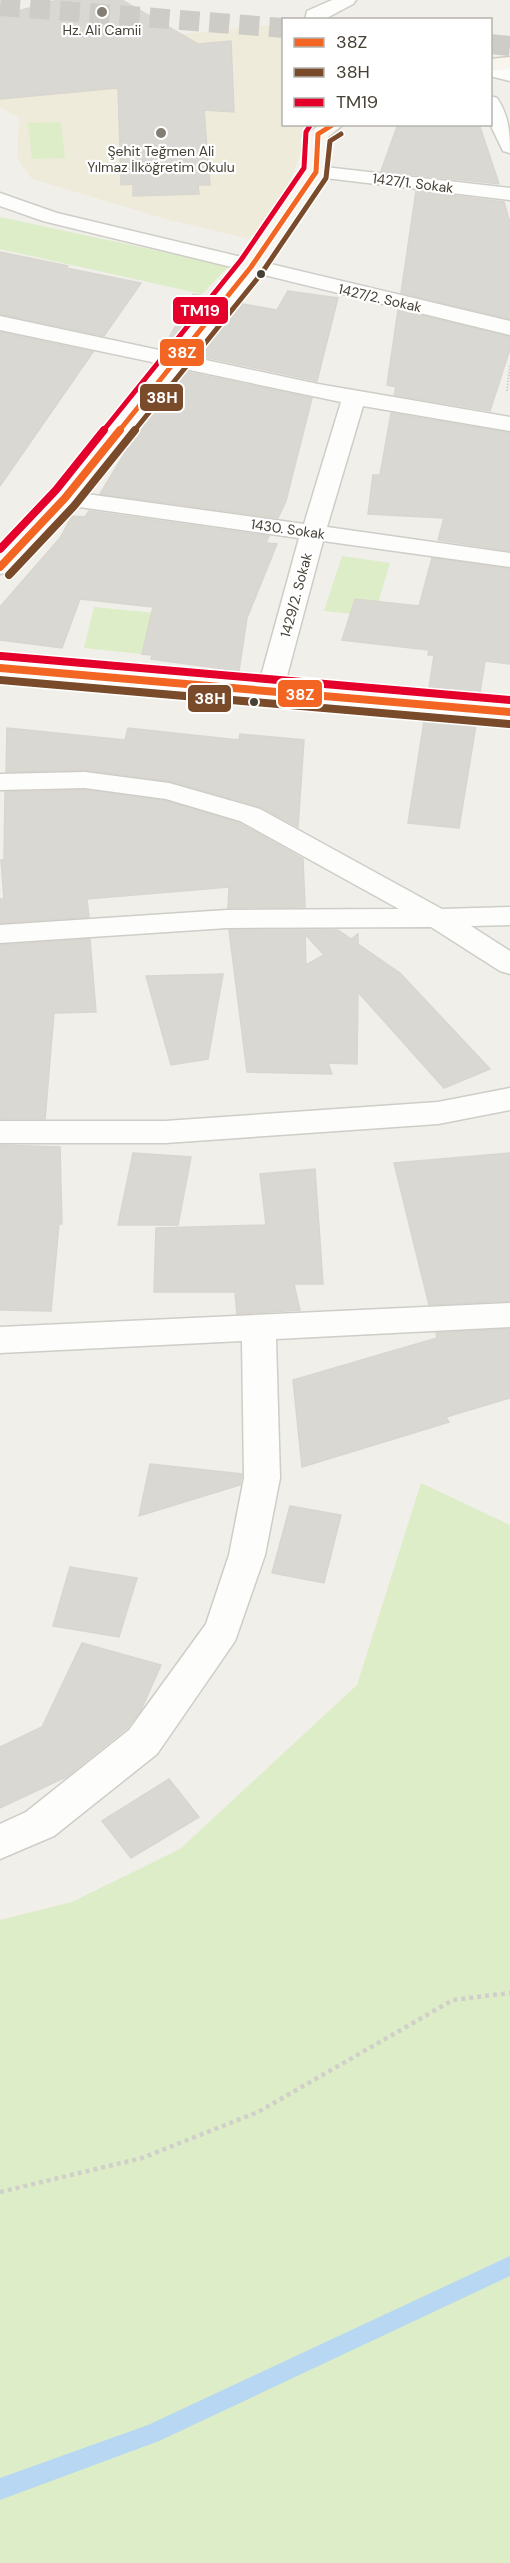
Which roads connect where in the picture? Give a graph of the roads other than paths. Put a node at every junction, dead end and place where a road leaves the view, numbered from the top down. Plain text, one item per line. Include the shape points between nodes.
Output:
1 (347, 0) edge
2 (314, 18) edge
3 (510, 63) edge
4 (492, 65) edge
5 (492, 70) edge
6 (510, 75) edge
7 (492, 106) edge
8 (323, 128) edge
9 (510, 147) edge
10 (316, 172) junction
11 (510, 194) edge
12 (0, 199) edge
13 (251, 267) junction
14 (0, 323) edge
15 (510, 328) edge
16 (177, 362) junction
17 (354, 397) junction
18 (510, 424) edge
19 (65, 498) junction
20 (313, 533) junction
21 (510, 560) edge
22 (0, 567) edge
23 (0, 668) edge
24 (270, 691) junction
25 (510, 712) edge
26 (0, 782) edge
27 (510, 916) edge
28 (437, 918) junction
29 (0, 934) edge
30 (510, 964) edge
31 (510, 1099) edge
32 (0, 1132) edge
33 (510, 1315) edge
34 (258, 1329) junction
35 (0, 1340) edge
36 (0, 1842) edge

1 - 2 street
3 - 4 main road
5 - 6 street
7 - 9 street
8 - 10 main road
10 - 11 street, 1427/1. Sokak
10 - 13 main road
12 - 13 street, 1427/2. Sokak via 50,217
13 - 15 street, 1427/2. Sokak
13 - 16 street
14 - 16 street
16 - 17 street
16 - 19 street
17 - 18 street
17 - 20 street, 1429/2. Sokak
19 - 20 street, 1430. Sokak
19 - 22 street
20 - 21 street, 1430. Sokak
20 - 24 street, 1429/2. Sokak
23 - 24 street
24 - 25 street
26 - 28 street via 95,781 169,791 250,814
27 - 28 street
28 - 29 street via 227,919
28 - 30 street
31 - 32 street via 438,1113 165,1132
33 - 34 street
34 - 35 street
34 - 36 street via 262,1478 247,1555 222,1630 143,1742 40,1824

